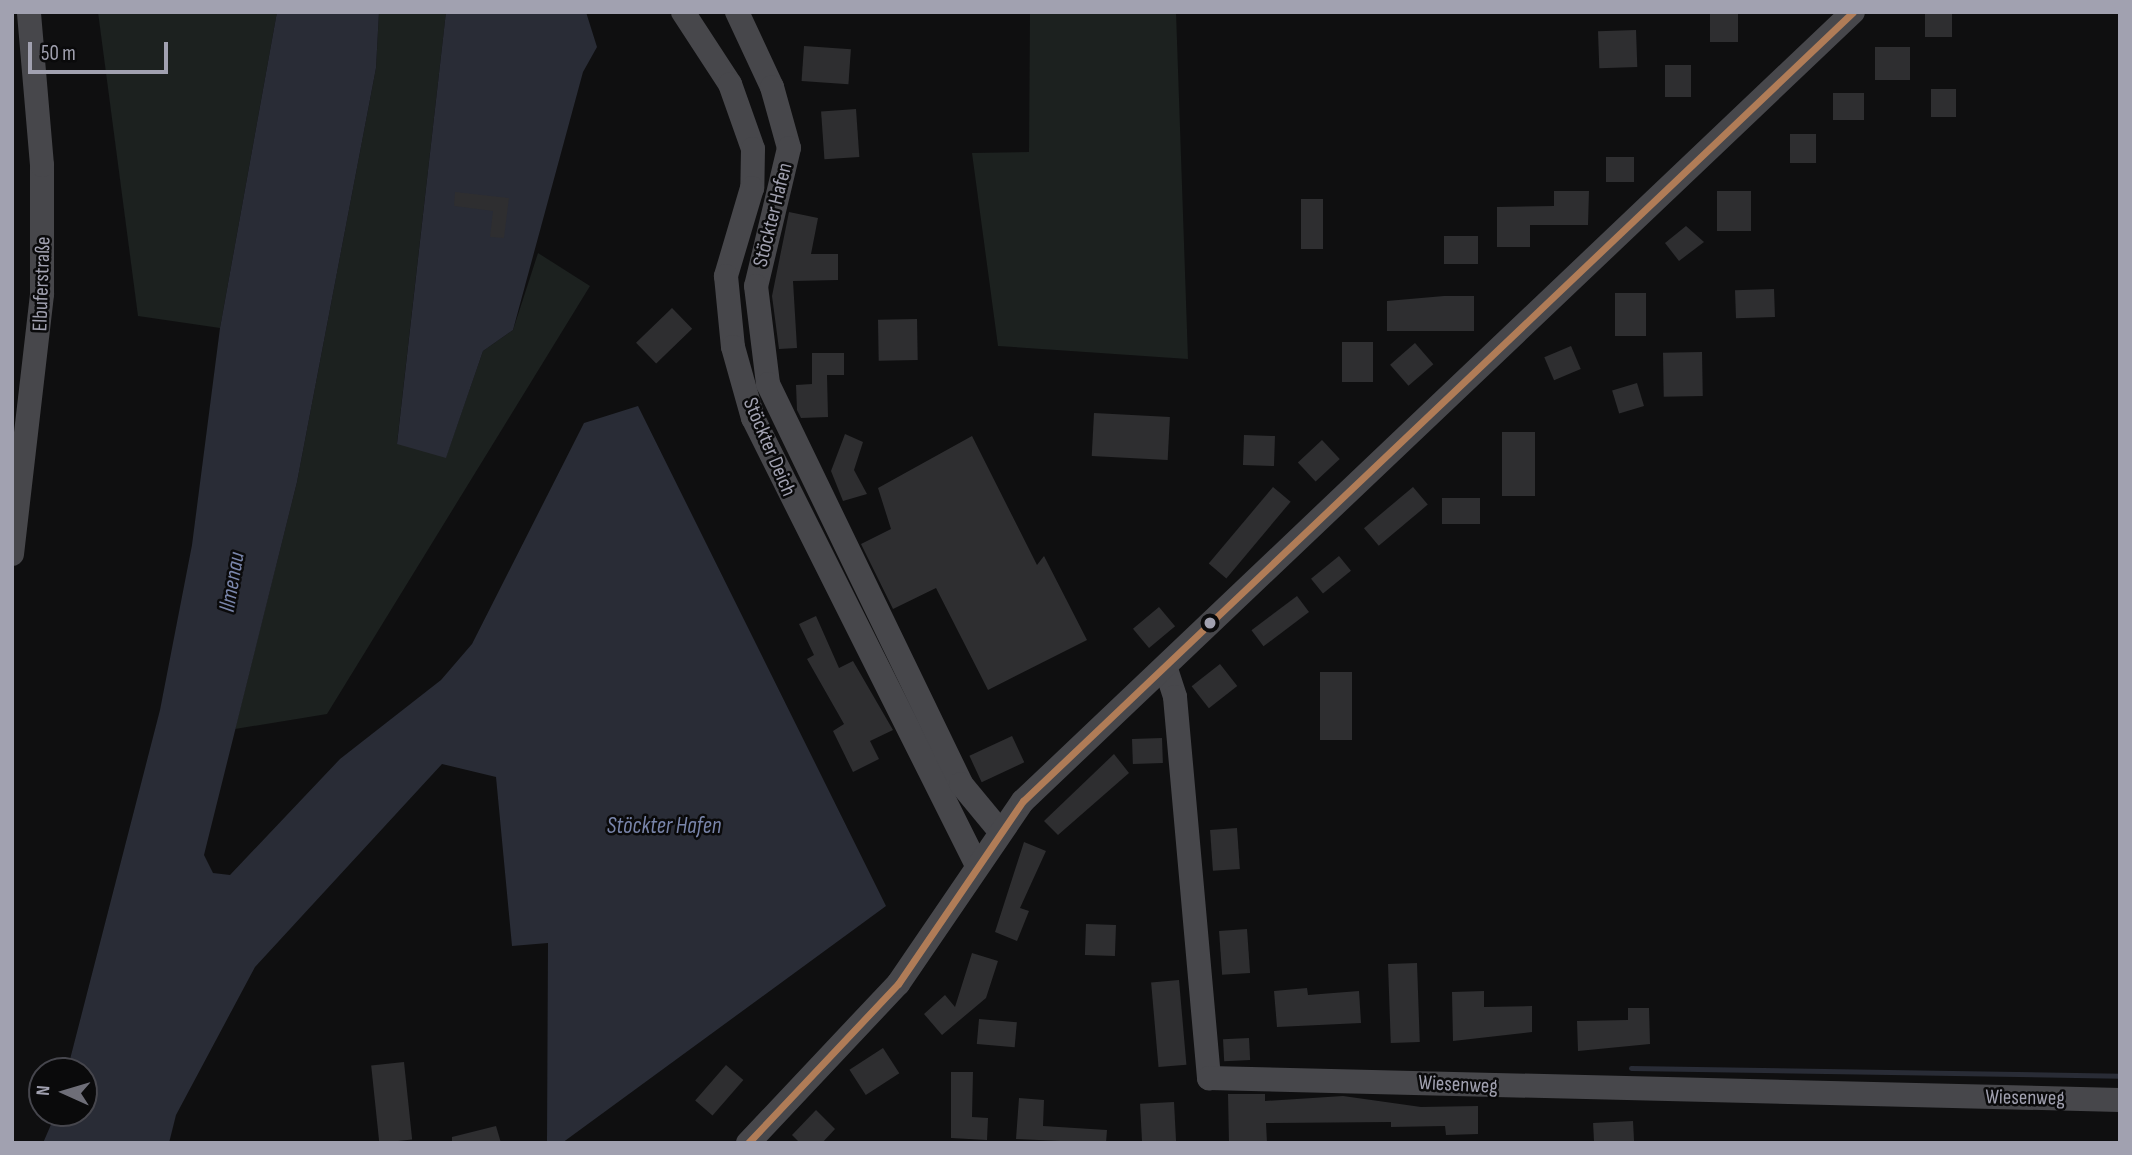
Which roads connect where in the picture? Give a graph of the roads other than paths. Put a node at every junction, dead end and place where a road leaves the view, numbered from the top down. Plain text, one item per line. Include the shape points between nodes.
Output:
1 (29, 12) edge
2 (682, 12) edge
3 (737, 12) edge
4 (1853, 12) edge
5 (12, 554) edge
6 (1166, 669) junction
7 (999, 830) junction
8 (976, 863) junction
9 (2120, 1100) edge
10 (748, 1143) edge

1 - 5 street, Elbuferstraße via 42,165 43,294
2 - 8 street, Stöckter Deich via 730,84 753,149 752,188 728,258 726,285 733,347 753,418
3 - 7 street, Stöckter Hafen via 772,87 789,148 756,286 768,384 961,784
4 - 6 street
6 - 7 street
6 - 9 street, Wiesenweg via 1175,697 1209,1079
7 - 8 street
8 - 10 street via 898,984

